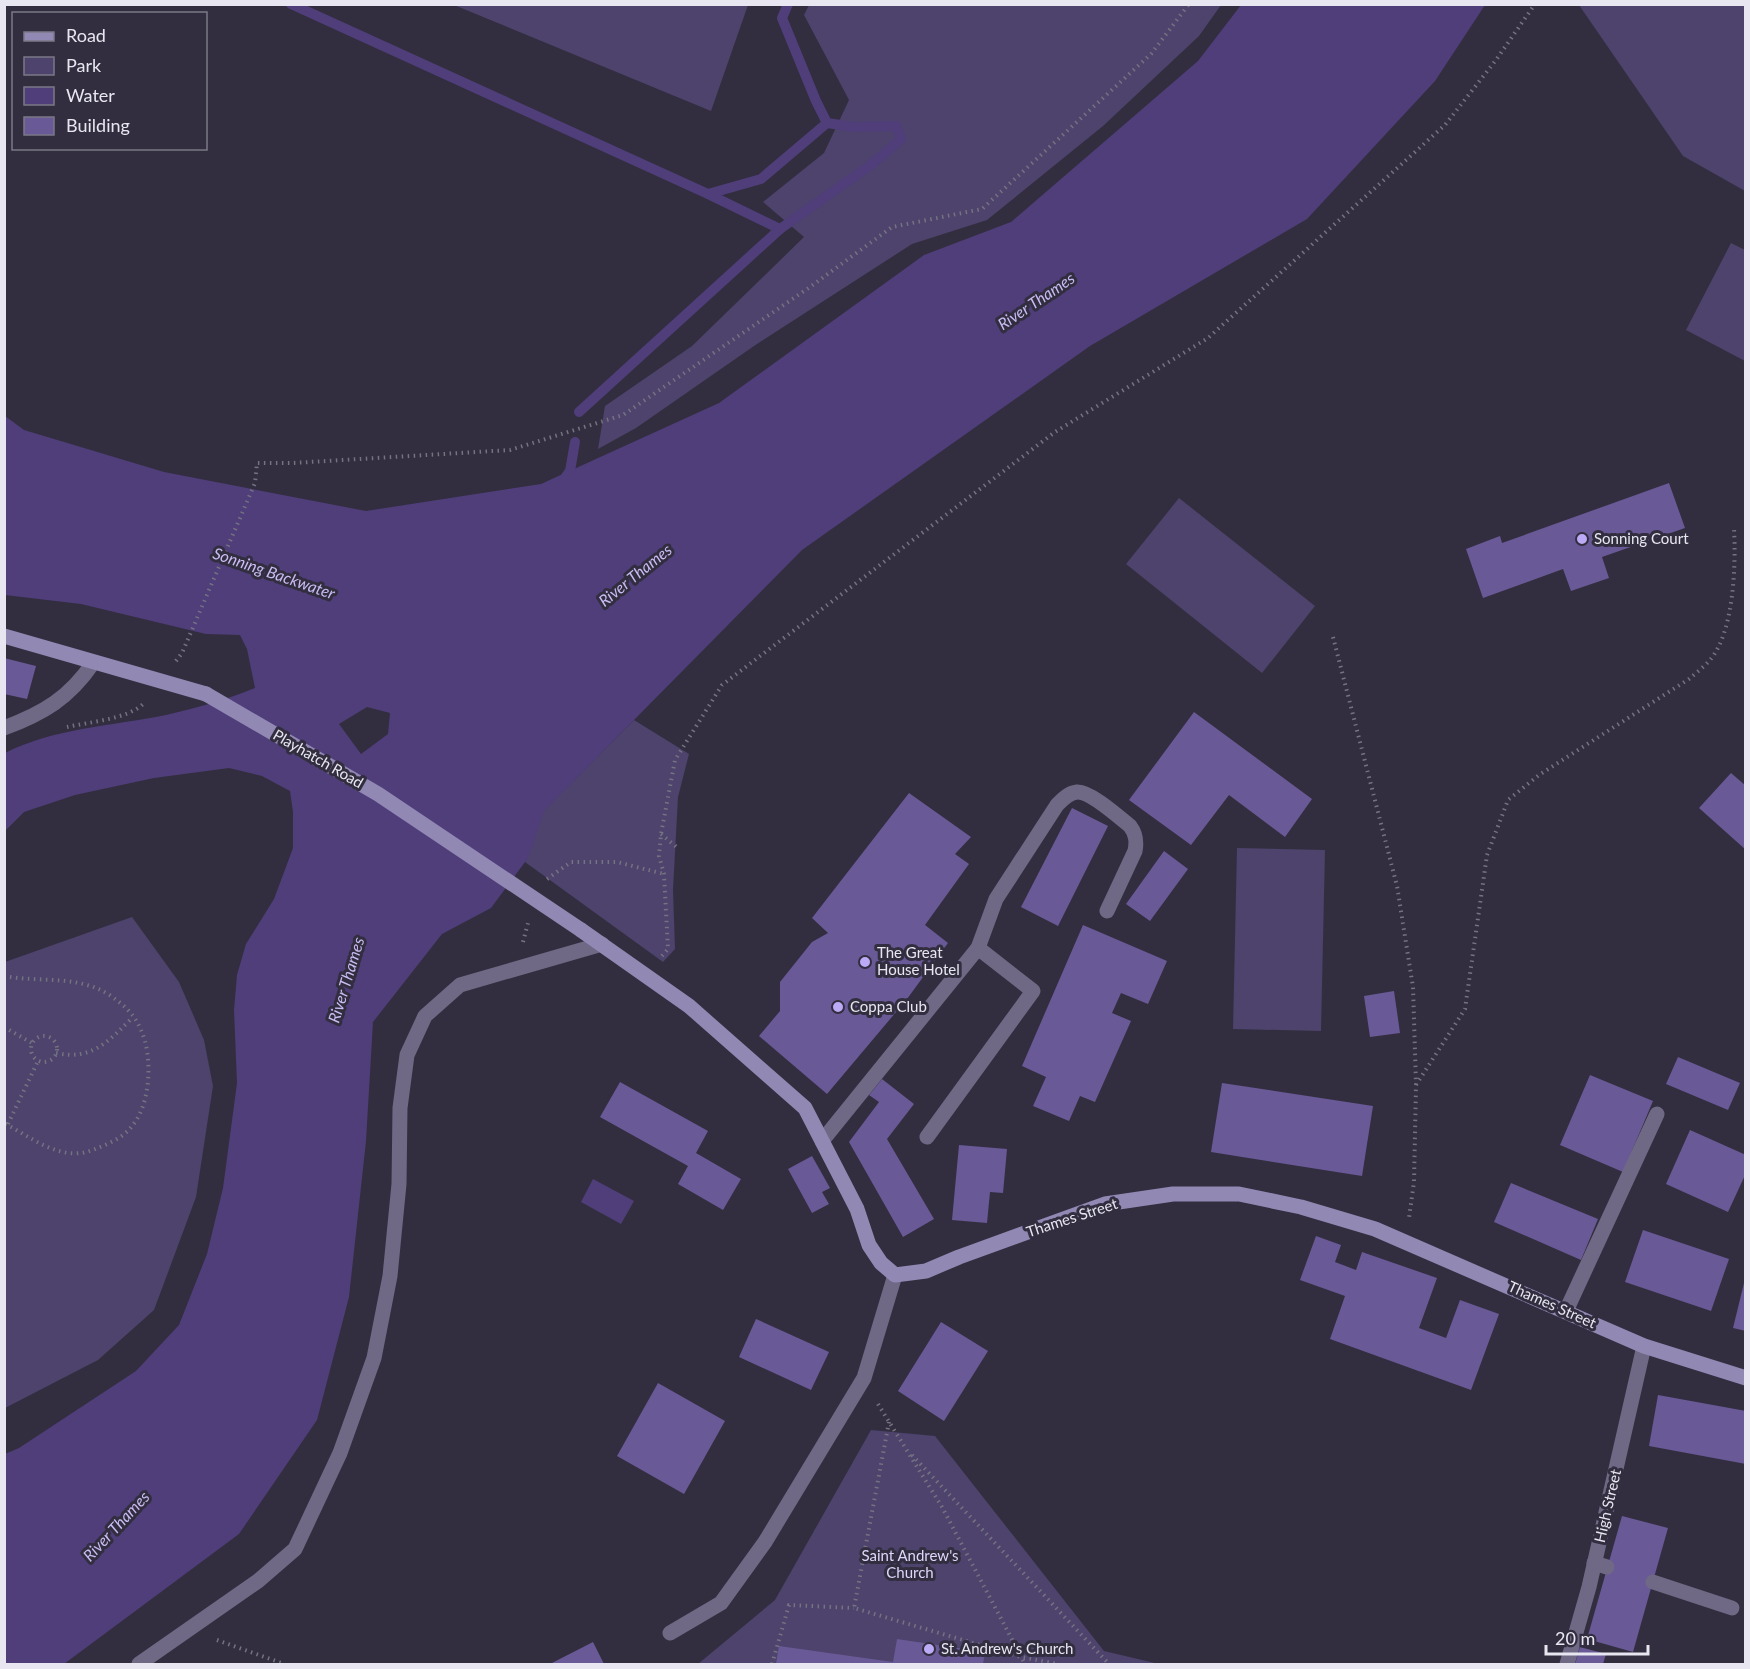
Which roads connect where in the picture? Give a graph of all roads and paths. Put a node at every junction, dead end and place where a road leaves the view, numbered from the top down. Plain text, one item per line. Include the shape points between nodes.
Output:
1 (1189, 4) edge
2 (1535, 4) edge
3 (1734, 529) dead end
4 (4, 636) edge
5 (1333, 637) dead end
6 (182, 653) dead end
7 (93, 663) junction
8 (163, 681) junction
9 (4, 728) edge
10 (61, 729) dead end
11 (661, 834) junction
12 (679, 849) dead end
13 (664, 874) junction
14 (542, 883) dead end
15 (1107, 911) dead end
16 (602, 944) junction
17 (978, 948) junction
18 (646, 975) junction
19 (4, 976) edge
20 (133, 1017) junction
21 (4, 1027) edge
22 (33, 1043) junction
23 (56, 1053) junction
24 (38, 1061) junction
25 (1416, 1085) junction
26 (1657, 1113) dead end
27 (6, 1124) edge
28 (927, 1137) dead end
29 (822, 1141) junction
30 (1406, 1241) junction
31 (895, 1275) junction
32 (1566, 1311) junction
33 (1644, 1346) junction
34 (864, 1378) junction
35 (1746, 1378) edge
36 (890, 1422) junction
37 (905, 1448) junction
38 (1653, 1582) dead end
39 (854, 1608) junction
40 (1732, 1608) dead end
41 (188, 1629) junction
42 (670, 1633) dead end
43 (1022, 1657) junction
44 (139, 1665) edge
45 (284, 1665) edge
46 (772, 1665) edge
47 (1026, 1665) edge
48 (1058, 1665) edge
49 (1109, 1665) edge
50 (1568, 1665) edge

1 - 6 path via 1151,54 982,208 892,227 623,415 510,450 257,463 255,483
2 - 11 path via 1445,125 1208,338 1055,432 722,685 675,760
3 - 25 path via 1736,561 1726,627 1711,659 1689,679 1539,775 1508,800 1487,855 1465,1009
4 - 7 main road, Playhatch Road
5 - 25 path via 1396,886 1413,987
7 - 8 main road, Playhatch Road
7 - 9 street via 59,701
8 - 10 path via 141,706 120,716
8 - 16 main road, Playhatch Road, bridge via 206,694 378,794
11 - 12 path
11 - 13 path via 659,856
13 - 14 path via 616,862 571,862
13 - 18 path via 668,950
15 - 17 street via 1135,851 1135,831 1086,794 1076,792 1057,805 996,898
16 - 18 main road
16 - 41 street via 460,985 425,1016 407,1055 390,1276 374,1358 340,1453 295,1549 258,1581
17 - 28 street via 1033,991
17 - 29 street
18 - 29 main road via 698,1013 805,1108
19 - 20 path via 85,983 110,995
20 - 23 path via 93,1050 69,1056
20 - 27 path via 142,1031 147,1055 148,1089 142,1113 131,1128 114,1142 80,1153 49,1147
21 - 22 path
22 - 23 path via 48,1037 56,1045
22 - 24 path via 32,1053
23 - 24 path via 50,1061
24 - 27 path
25 - 30 path via 1414,1182
26 - 32 street
29 - 31 main road via 858,1209 869,1245
30 - 31 main road, Thames Street via 1301,1207 1239,1194 1173,1194 1105,1204 926,1271
30 - 32 main road, Thames Street
31 - 34 street
32 - 33 main road, Thames Street
33 - 35 main road, Thames Street
33 - 50 street, High Street via 1601,1565
34 - 36 path
34 - 42 street via 765,1542 721,1603
36 - 37 path
36 - 39 path
37 - 43 path via 942,1507
37 - 49 path
38 - 40 street
39 - 43 path
39 - 46 path via 789,1605
41 - 44 street
41 - 45 path
43 - 47 path
43 - 48 path

